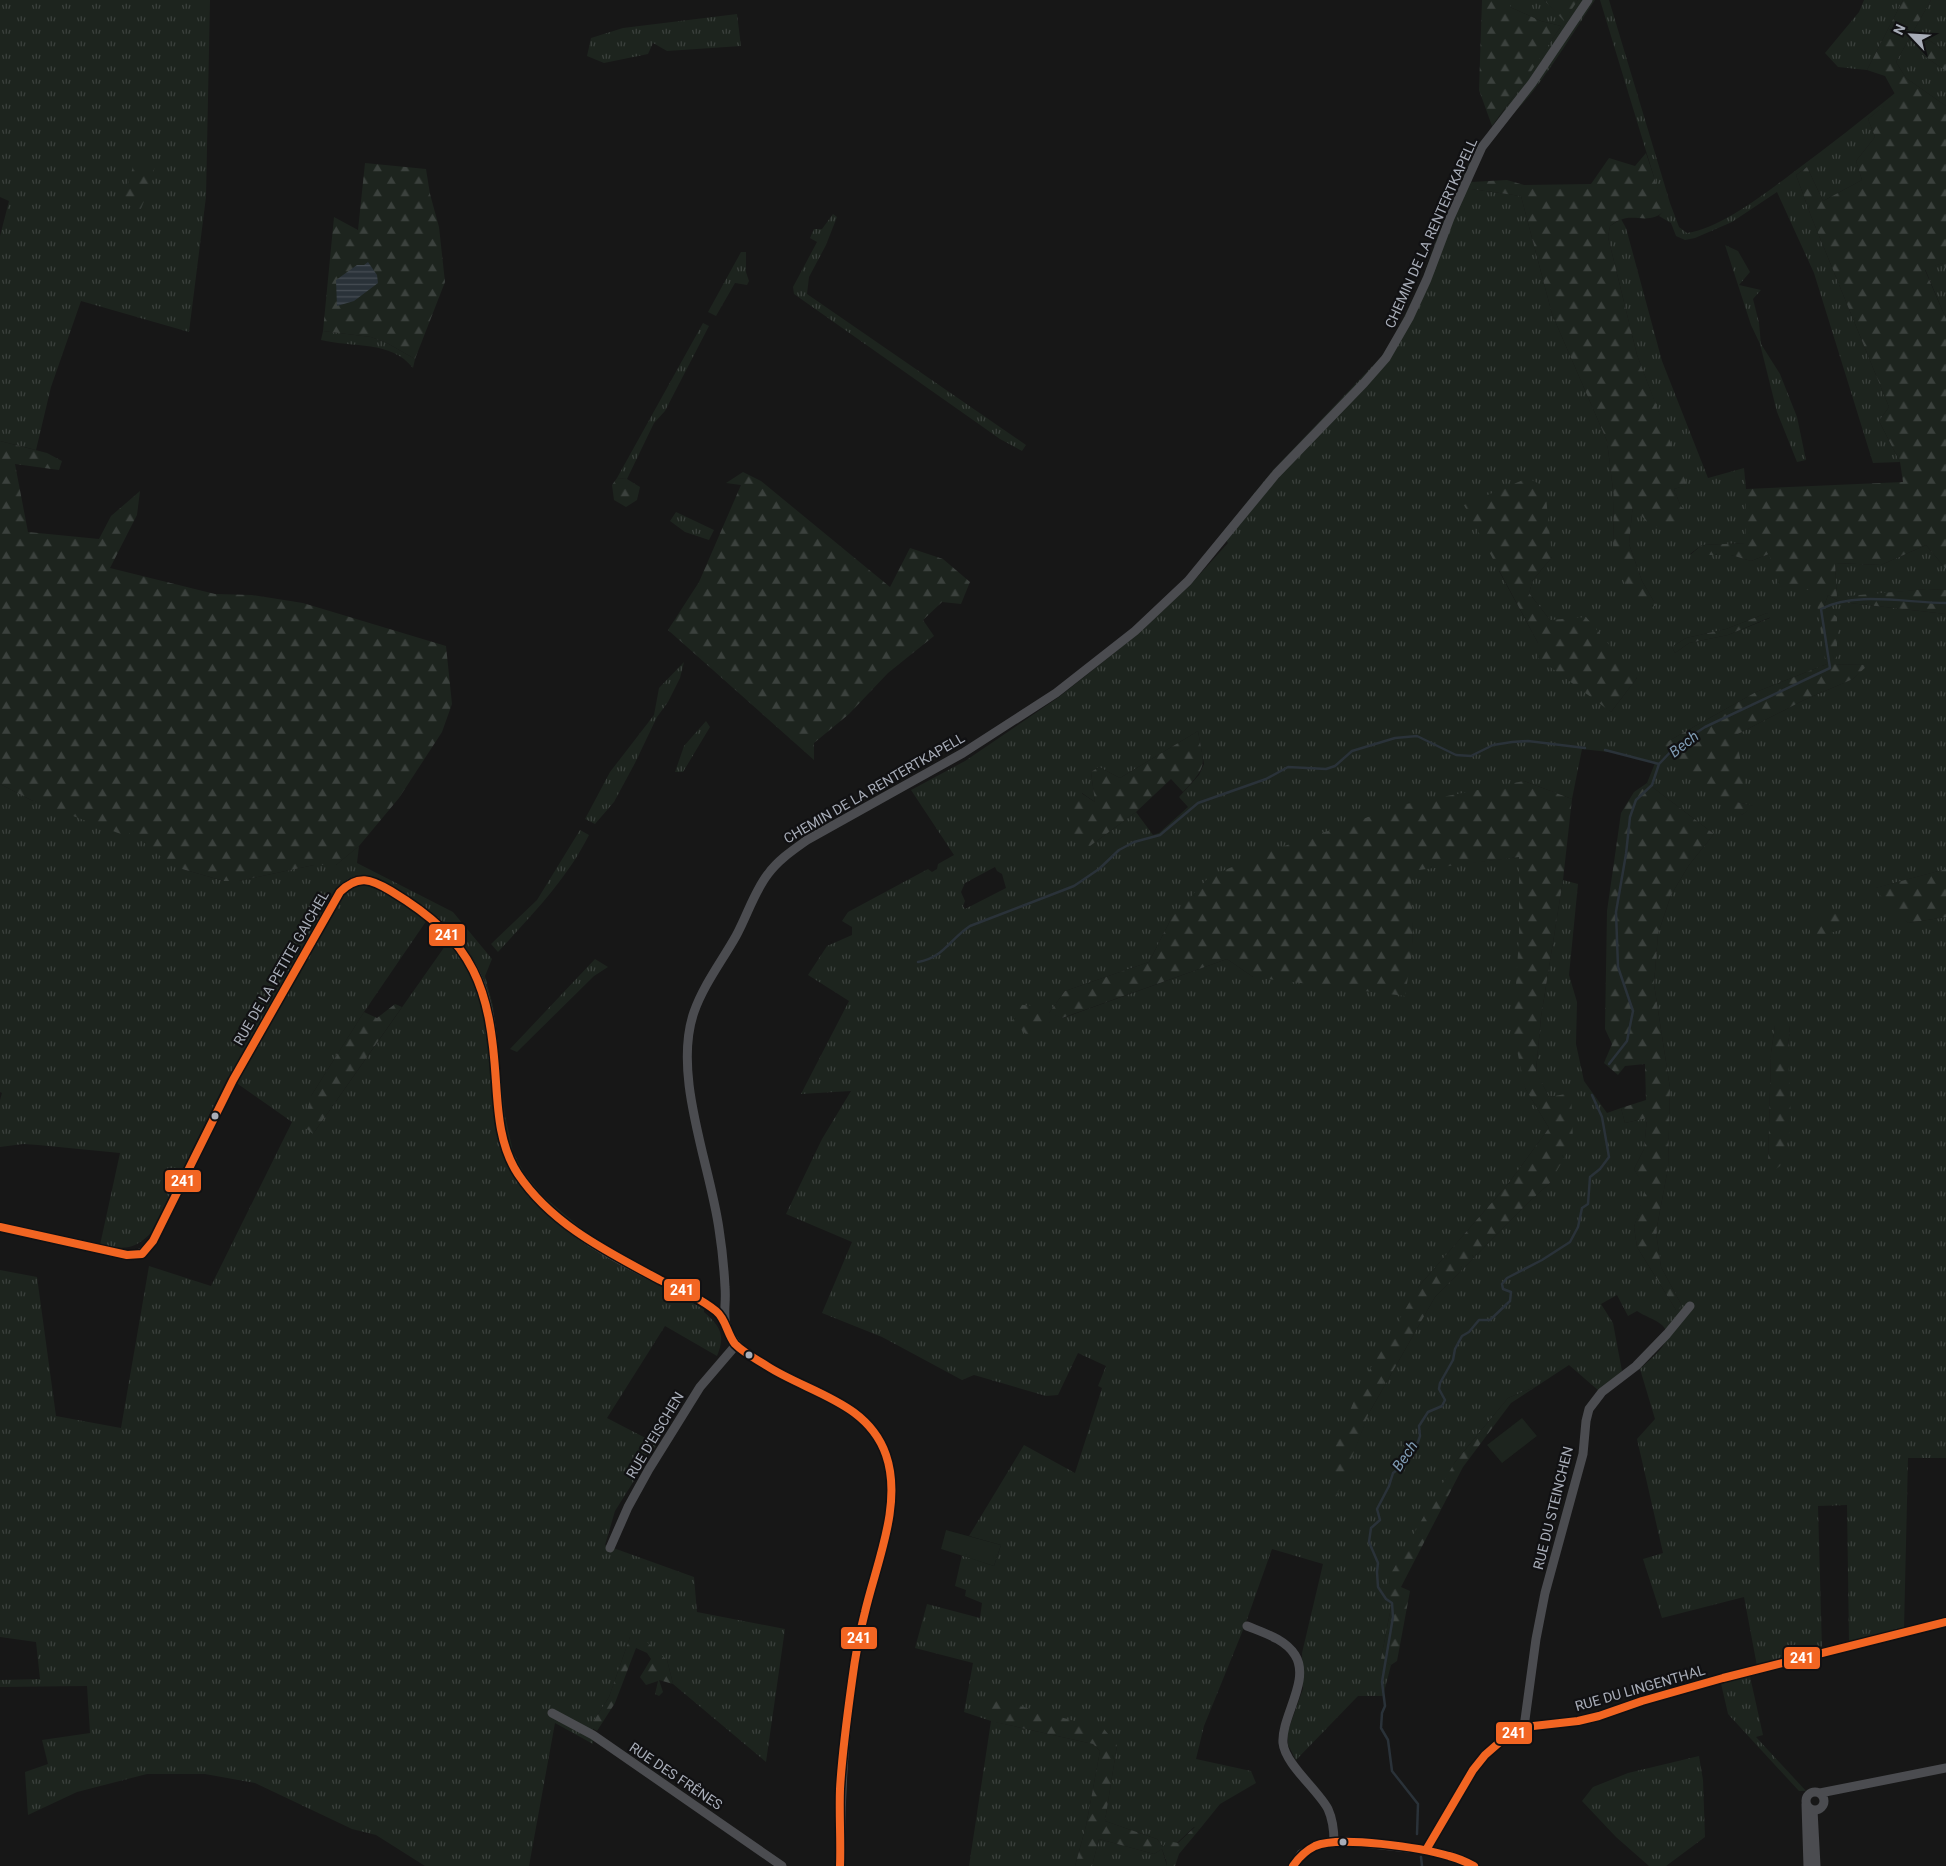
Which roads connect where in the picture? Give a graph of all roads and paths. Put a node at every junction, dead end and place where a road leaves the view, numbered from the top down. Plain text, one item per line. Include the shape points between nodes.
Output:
1 (1588, 0) edge
2 (0, 1227) edge
3 (1690, 1306) dead end
4 (723, 1318) junction
5 (736, 1345) junction
6 (610, 1548) dead end
7 (1946, 1622) edge
8 (1247, 1626) dead end
9 (552, 1713) dead end
10 (1524, 1727) junction
11 (1946, 1768) edge
12 (1820, 1793) junction
13 (1810, 1807) junction
14 (1334, 1842) junction
15 (1426, 1850) junction
16 (782, 1866) edge
17 (840, 1866) edge
18 (1293, 1866) edge
19 (1474, 1866) edge
20 (1808, 1866) edge
21 (1816, 1866) edge

1 - 4 street, CHEMIN DE LA RENTERTKAPELL via 1532,83 1482,148 1409,318 1386,358 1276,474 1188,582 1135,631 1056,693 963,753 807,840 767,875 737,934 701,993 687,1038 694,1117 719,1227 726,1290
2 - 4 street, RUE DE LA PETITE GAICHEL via 127,1255 142,1254 153,1241 233,1080 340,892 355,880 369,880 409,901 429,917 466,956 480,983 494,1055 498,1116 506,1152 518,1176 568,1226 596,1246 706,1305
3 - 10 street, RUE DU STEINCHEN via 1636,1366 1602,1392 1589,1410 1583,1454 1545,1593
4 - 5 street
5 - 6 street, RUE D'EISCHEN via 700,1386 649,1469
5 - 17 street via 774,1372 852,1410 869,1425 884,1446 890,1467 889,1515 861,1629 851,1694 841,1780
7 - 10 street, RUE DU LINGENTHAL via 1723,1678 1599,1716
8 - 14 street via 1284,1642 1296,1656 1298,1687 1283,1745 1292,1763 1328,1808 1334,1827
9 - 16 street, RUE DES FRÊNES via 593,1735
10 - 15 street, RUE DU LINGENTHAL via 1484,1755 1472,1770
11 - 12 street
12 - 13 street via 1809,1793 1806,1798
12 - 13 street via 1824,1804 1820,1808
13 - 20 street
13 - 21 street
14 - 15 street
14 - 18 street via 1307,1849
15 - 19 street

